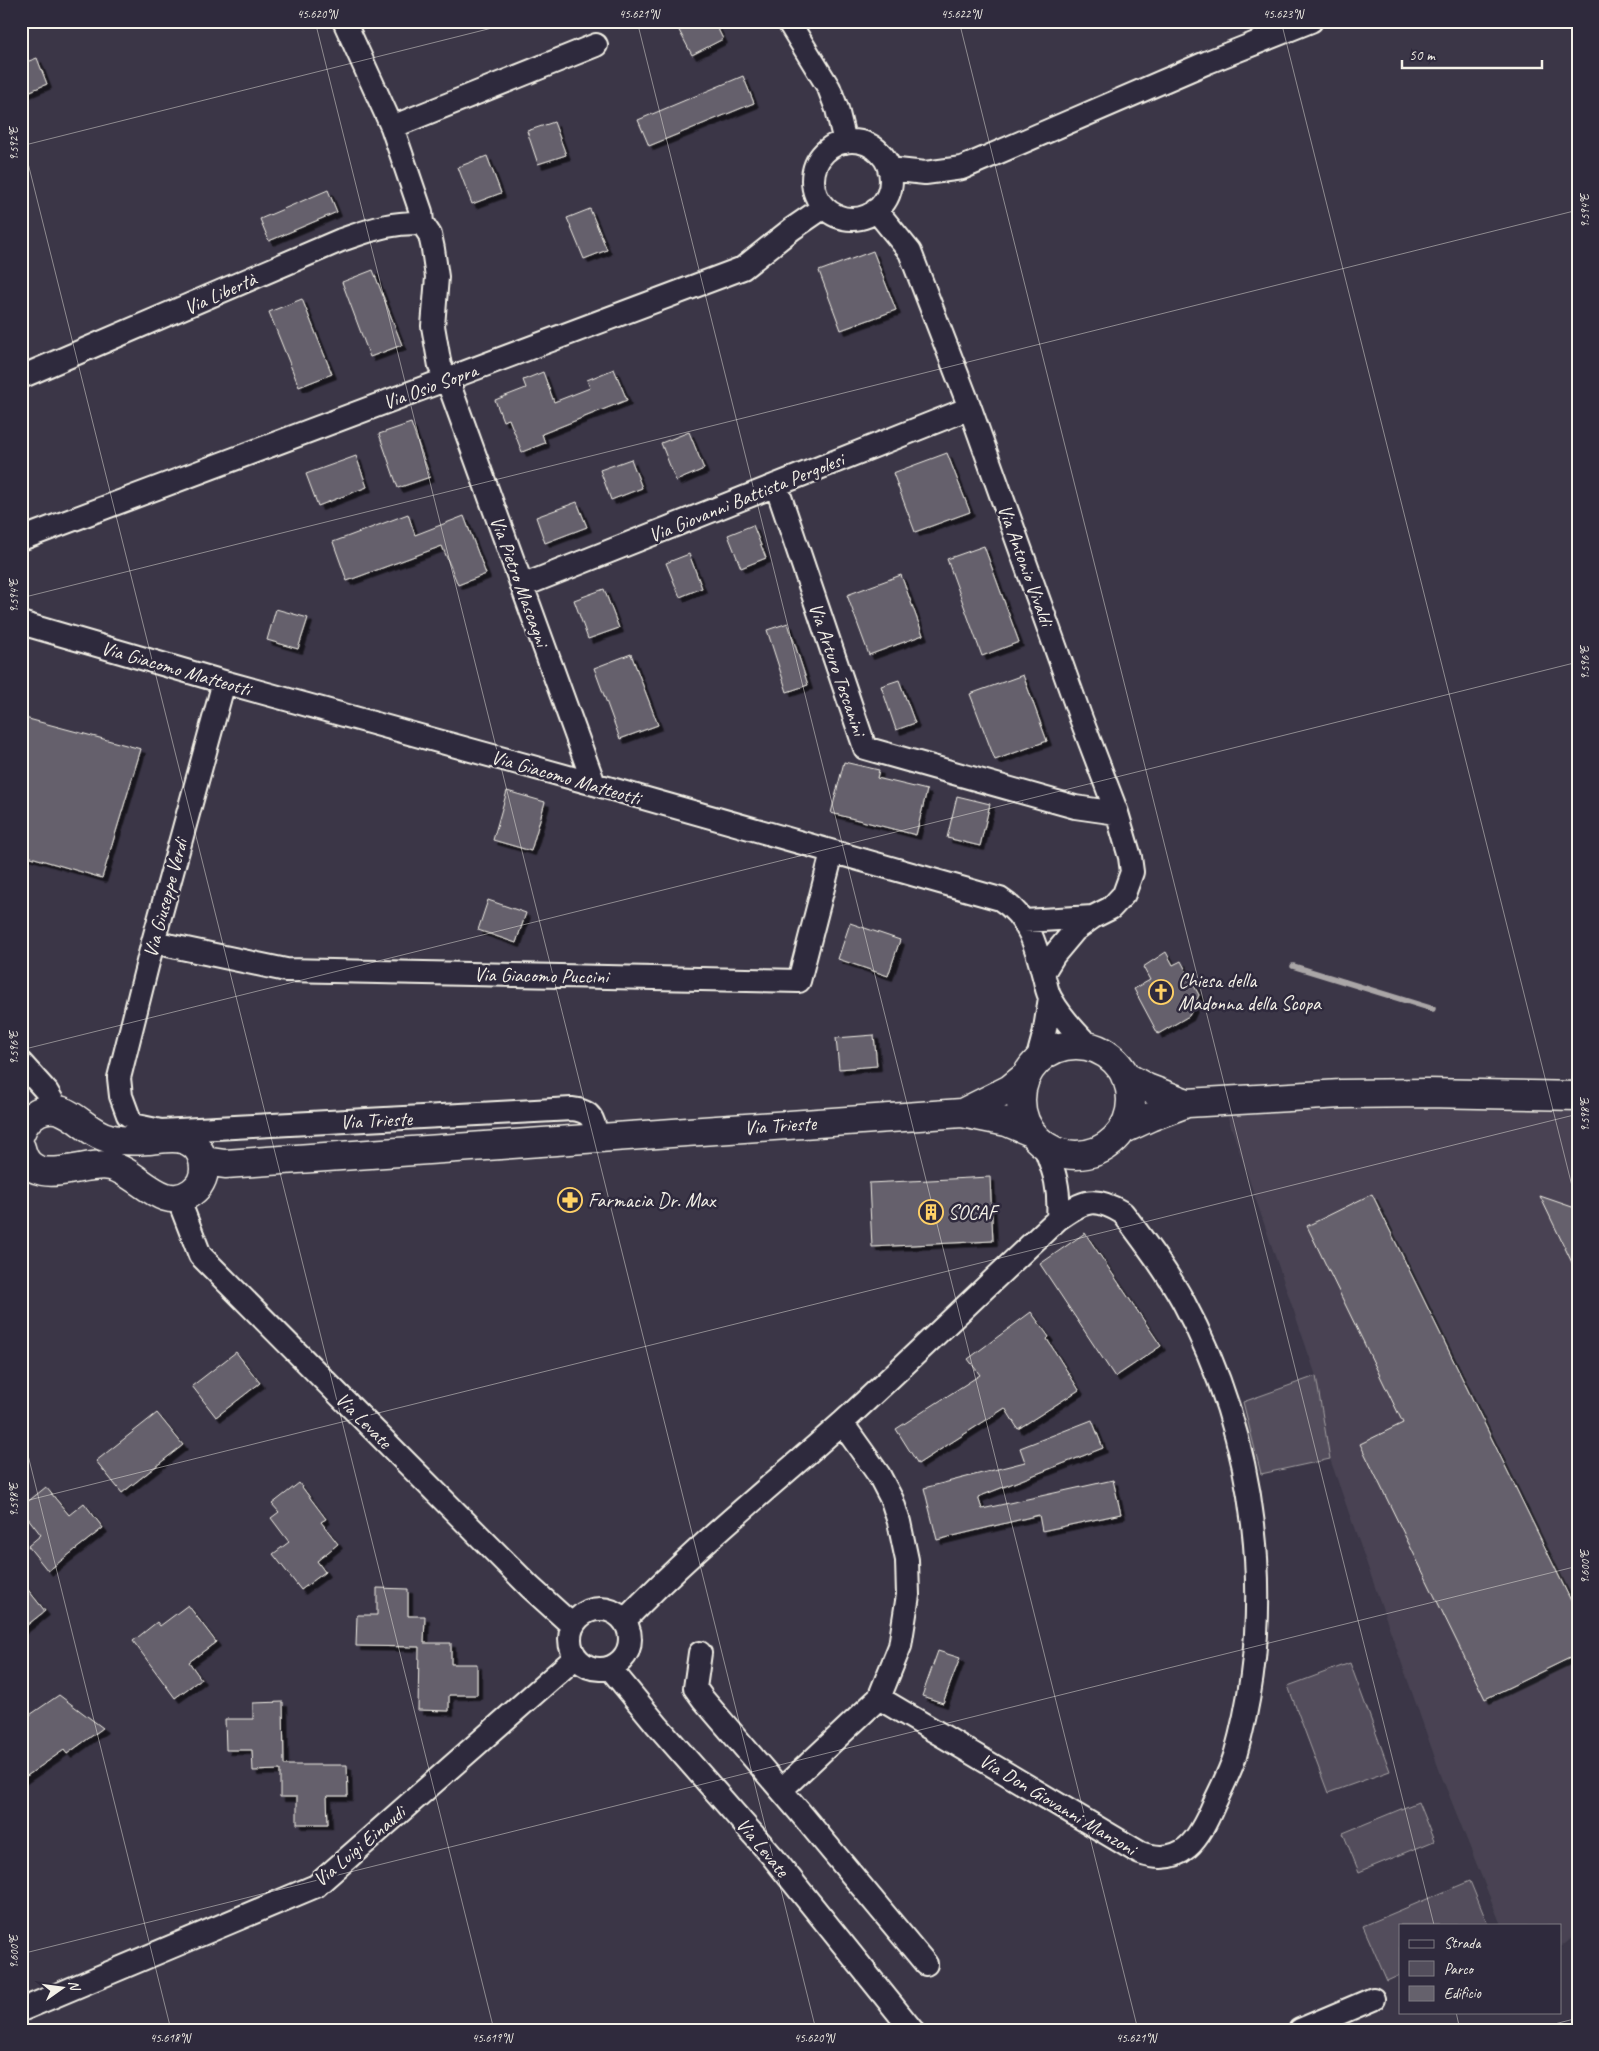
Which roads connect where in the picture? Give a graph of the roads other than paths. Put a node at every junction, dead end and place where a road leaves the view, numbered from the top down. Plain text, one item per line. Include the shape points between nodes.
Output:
1 (344, 21) edge
2 (788, 21) edge
3 (1311, 21) edge
4 (596, 46) dead end
5 (392, 126) junction
6 (845, 142) junction
7 (889, 169) junction
8 (824, 207) junction
9 (876, 210) junction
10 (422, 223) junction
11 (23, 372) edge
12 (447, 379) junction
13 (970, 408) junction
14 (776, 485) junction
15 (21, 539) edge
16 (522, 586) junction
17 (21, 623) edge
18 (224, 682) junction
19 (594, 784) junction
20 (1117, 813) junction
21 (832, 853) junction
22 (1093, 917) junction
23 (1024, 921) junction
24 (154, 942) junction
25 (1043, 973) junction
26 (1050, 998) junction
27 (1090, 1047) junction
28 (21, 1063) edge
29 (1032, 1068) junction
30 (1125, 1076) junction
31 (1578, 1096) edge
32 (1187, 1103) junction
33 (57, 1109) junction
34 (962, 1113) junction
35 (133, 1121) joint
36 (1122, 1130) junction
37 (597, 1138) junction
38 (1037, 1139) junction
39 (22, 1146) edge
40 (204, 1161) junction
41 (178, 1198) junction
42 (1058, 1219) junction
43 (842, 1423) junction
44 (624, 1621) junction
45 (573, 1626) junction
46 (700, 1653) dead end
47 (576, 1657) junction
48 (610, 1668) junction
49 (879, 1698) junction
50 (781, 1790) junction
51 (926, 1964) dead end
52 (1373, 1999) dead end
53 (21, 2010) edge
54 (912, 2030) edge
55 (1300, 2030) edge

1 - 5 street, Via Pietro Mascagni
2 - 6 street via 829,88
3 - 7 street via 962,168 925,173
4 - 5 street
5 - 10 street, Via Pietro Mascagni
6 - 7 street via 856,141 877,150
6 - 8 street via 829,149 817,163 813,186
7 - 9 street via 889,192
8 - 9 street via 833,214 855,219
8 - 12 street, Via Osio Sopra via 743,268
9 - 13 street, Via Antonio Vivaldi via 910,252
10 - 11 street, Via Libertà via 383,225 341,240
10 - 12 street, Via Pietro Mascagni via 430,235 433,249 437,277 433,326 440,366
12 - 15 street, Via Osio Sopra
12 - 16 street, Via Pietro Mascagni
13 - 14 street, Via Giovanni Battista Pergolesi
13 - 20 street, Via Antonio Vivaldi
14 - 16 street, Via Giovanni Battista Pergolesi
14 - 20 street, Via Arturo Toscanini via 865,748 1075,807
16 - 19 street, Via Pietro Mascagni
17 - 18 street, Via Giacomo Matteotti
18 - 19 street, Via Giacomo Matteotti
18 - 24 street, Via Giuseppe Verdi
19 - 21 street, Via Giacomo Matteotti
20 - 22 street, Via Antonio Vivaldi via 1132,872 1124,894 1111,908
21 - 23 street, Via Giacomo Matteotti via 1000,899
21 - 24 street, Via Giacomo Puccini via 799,981 286,970
22 - 23 street, Via Antonio Vivaldi
22 - 25 street, Via Antonio Vivaldi via 1075,930
23 - 25 street, Via Giacomo Matteotti via 1034,939
24 - 35 street, Via Giuseppe Verdi via 119,1078 121,1096
25 - 26 street, Via Giacomo Matteotti
26 - 27 street
26 - 29 street via 1044,1035
27 - 29 main road via 1065,1046 1050,1052
27 - 30 main road via 1111,1058
28 - 33 street via 47,1092
29 - 34 main road via 1010,1089
29 - 38 main road via 1021,1094 1021,1104 1026,1124
30 - 32 main road
30 - 36 main road via 1131,1103
31 - 32 main road via 1341,1094
32 - 36 main road
33 - 39 main road via 33,1115 24,1126
33 - 40 main road via 108,1138 187,1140 200,1152
34 - 37 main road, Via Trieste
34 - 38 main road via 1007,1122
35 - 37 street, Via Trieste via 161,1132 572,1109 583,1110 591,1116
36 - 38 main road via 1107,1146 1086,1154 1064,1154
37 - 40 main road, Via Trieste via 226,1164
38 - 42 street via 1055,1173 1060,1196
39 - 41 main road via 30,1164 44,1172 110,1166 164,1197
40 - 41 main road via 201,1183 190,1194
41 - 45 street, Via Levate via 200,1255 530,1587
42 - 43 street, Via Don Giovanni Manzoni
42 - 49 street, Via Don Giovanni Manzoni via 1077,1205 1094,1202 1108,1204 1123,1213 1183,1300 1230,1411 1244,1466 1255,1541 1256,1614 1252,1680 1235,1757 1196,1840 1169,1858 1152,1858
43 - 44 street, Via Don Giovanni Manzoni via 662,1580
43 - 49 street via 879,1475 892,1500 907,1560 908,1595 900,1646
44 - 45 street via 610,1611 593,1610
44 - 48 street via 630,1638 629,1648
45 - 47 street via 570,1642
46 - 50 street via 695,1688
47 - 48 street via 586,1666
47 - 53 street, Via Luigi Einaudi via 316,1886
48 - 54 street, Via Levate via 773,1857
49 - 50 street
50 - 51 street
52 - 55 street

